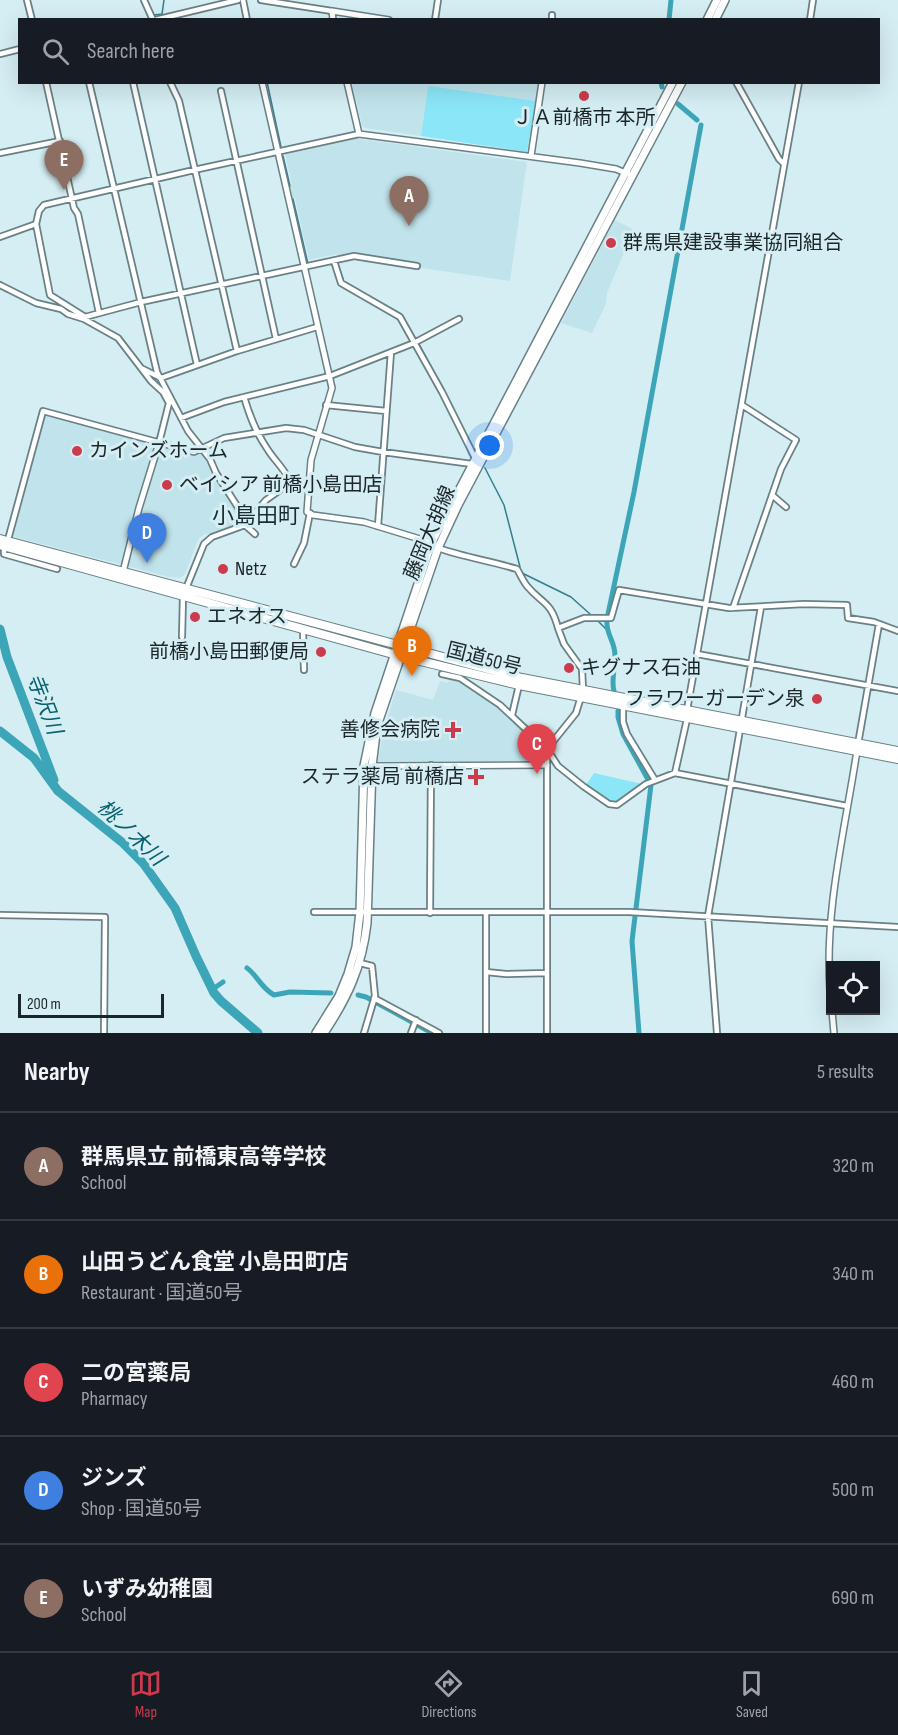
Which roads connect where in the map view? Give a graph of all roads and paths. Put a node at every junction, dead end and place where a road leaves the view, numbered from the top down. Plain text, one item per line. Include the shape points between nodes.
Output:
1 (27, 0) edge
2 (144, 0) edge
3 (238, 0) edge
4 (243, 0) edge
5 (261, 0) edge
6 (438, 0) edge
7 (717, 0) edge
8 (725, 0) edge
9 (813, 0) edge
10 (332, 11) junction
11 (32, 18) edge
12 (153, 18) edge
13 (162, 18) edge
14 (247, 18) edge
15 (333, 18) edge
16 (376, 18) edge
17 (435, 18) edge
18 (708, 18) edge
19 (716, 18) edge
20 (810, 18) edge
21 (18, 50) edge
22 (0, 54) edge
23 (46, 84) edge
24 (89, 84) edge
25 (133, 84) edge
26 (171, 84) edge
27 (262, 84) edge
28 (347, 84) edge
29 (542, 84) edge
30 (672, 84) edge
31 (681, 84) edge
32 (737, 84) edge
33 (799, 84) edge
34 (221, 91) dead end
35 (359, 134) junction
36 (60, 141) junction
37 (278, 151) junction
38 (0, 153) edge
39 (531, 156) junction
40 (237, 160) junction
41 (784, 164) junction
42 (194, 170) junction
43 (629, 175) junction
44 (155, 179) junction
45 (114, 189) junction
46 (72, 198) junction
47 (36, 224) junction
48 (0, 237) edge
49 (334, 261) junction
50 (417, 266) dead end
51 (304, 267) junction
52 (263, 276) junction
53 (0, 285) edge
54 (222, 285) junction
55 (182, 293) junction
56 (141, 302) junction
57 (99, 313) junction
58 (84, 318) junction
59 (459, 319) dead end
60 (317, 327) junction
61 (276, 339) junction
62 (414, 343) junction
63 (237, 351) junction
64 (391, 352) junction
65 (197, 365) junction
66 (140, 367) junction
67 (330, 376) junction
68 (161, 378) junction
69 (244, 397) junction
70 (326, 405) junction
71 (742, 405) junction
72 (386, 411) junction
73 (181, 418) junction
74 (257, 432) junction
75 (317, 434) junction
76 (159, 443) junction
77 (201, 448) junction
78 (383, 453) junction
79 (474, 461) junction
80 (291, 486) junction
81 (309, 487) junction
82 (772, 495) junction
83 (786, 507) dead end
84 (310, 513) junction
85 (245, 525) junction
86 (378, 526) junction
87 (255, 534) dead end
88 (9, 536) dead end
89 (0, 539) edge
90 (435, 545) junction
91 (2, 548) edge
92 (294, 564) dead end
93 (57, 569) dead end
94 (123, 572) junction
95 (184, 592) junction
96 (706, 605) junction
97 (761, 607) junction
98 (733, 608) junction
99 (879, 624) junction
100 (558, 628) junction
101 (303, 629) junction
102 (898, 631) edge
103 (182, 637) dead end
104 (398, 651) junction
105 (697, 654) junction
106 (750, 664) junction
107 (304, 670) dead end
108 (442, 674) dead end
109 (519, 685) junction
110 (867, 686) junction
111 (898, 691) edge
112 (582, 694) junction
113 (623, 706) junction
114 (512, 715) junction
115 (687, 715) junction
116 (739, 725) junction
117 (857, 748) junction
118 (548, 749) junction
119 (898, 752) edge
120 (898, 759) edge
121 (431, 765) junction
122 (547, 765) junction
123 (372, 766) junction
124 (675, 772) junction
125 (655, 780) junction
126 (729, 784) junction
127 (847, 806) junction
128 (314, 912) dead end
129 (363, 912) junction
130 (486, 912) junction
131 (430, 913) junction
132 (547, 913) junction
133 (0, 915) edge
134 (708, 916) junction
135 (831, 923) junction
136 (898, 927) edge
137 (829, 961) edge
138 (360, 963) junction
139 (486, 972) junction
140 (547, 973) junction
141 (374, 998) junction
142 (832, 1015) edge
143 (415, 1023) junction
144 (104, 1033) edge
145 (319, 1033) edge
146 (364, 1033) edge
147 (411, 1033) edge
148 (439, 1033) edge
149 (486, 1033) edge
150 (547, 1033) edge
151 (717, 1033) edge
152 (834, 1033) edge

1 - 11 street
2 - 12 street
3 - 13 street
4 - 14 street
5 - 10 street
6 - 17 street
7 - 18 main road
8 - 19 main road
9 - 20 street
10 - 15 street
10 - 16 street
21 - 22 street
23 - 36 street
24 - 45 street
25 - 44 street
26 - 42 street via 179,101
27 - 37 street
28 - 35 street
29 - 39 street
30 - 43 main road, 藤岡大胡線
31 - 43 main road, 藤岡大胡線
32 - 41 street
33 - 41 street
34 - 40 street
35 - 37 street
35 - 39 street
36 - 38 street
36 - 46 street
37 - 40 street
37 - 51 street
39 - 43 street via 616,169
40 - 42 street
40 - 52 street
41 - 71 street
42 - 44 street
42 - 54 street
43 - 79 main road, 藤岡大胡線
43 - 90 main road, 藤岡大胡線
44 - 45 street
44 - 55 street
45 - 46 street
45 - 56 street
46 - 47 street via 44,206
46 - 57 street
47 - 48 street
47 - 58 street via 50,295
49 - 50 street via 354,256
49 - 51 street
49 - 62 street via 341,283 400,317
51 - 52 street
51 - 60 street
52 - 54 street
52 - 61 street
53 - 58 street via 36,303
54 - 55 street
54 - 63 street
55 - 56 street
55 - 65 street
56 - 57 street
56 - 68 street
57 - 58 street
58 - 66 street via 118,338
59 - 62 street
60 - 61 street
60 - 67 street
61 - 63 street
62 - 64 street
62 - 79 street
63 - 65 street
64 - 67 street
64 - 72 street
65 - 68 street
66 - 68 street
66 - 76 street via 169,403
67 - 69 street
67 - 70 street via 332,388
68 - 73 street
69 - 73 street
69 - 74 street
70 - 72 street
70 - 75 street
71 - 82 street via 796,440
71 - 96 street
72 - 78 street
73 - 77 street
74 - 75 street via 286,428
74 - 77 street via 224,438
74 - 80 street
75 - 78 street
75 - 81 street
76 - 77 street via 194,452
76 - 88 street via 43,411
76 - 94 street
77 - 85 street
78 - 79 street
78 - 86 street
79 - 90 main road, 藤岡大胡線
80 - 81 street
80 - 85 street via 266,500
81 - 84 street
82 - 83 street
82 - 98 street
84 - 86 street
84 - 92 street via 304,543
85 - 87 street
85 - 95 street via 204,544
86 - 90 street
89 - 94 highway, 国道50号
90 - 100 street via 468,558 517,569 554,613
90 - 104 main road, 藤岡大胡線
91 - 93 street via 4,554
91 - 95 highway, 国道50号
94 - 95 highway, 国道50号
95 - 101 highway, 国道50号
95 - 103 street
95 - 104 highway, 国道50号
96 - 98 street
96 - 100 street via 619,590 611,618 584,618
96 - 105 street
97 - 98 street
97 - 99 street via 847,605 848,618
97 - 106 street
99 - 102 street
99 - 110 street
100 - 112 street via 582,669
101 - 104 highway, 国道50号
101 - 107 street
104 - 109 highway, 国道50号
104 - 112 highway, 国道50号
104 - 123 main road, 藤岡大胡線 via 377,726
104 - 129 main road, 藤岡大胡線 via 375,713 364,766
105 - 106 street
105 - 115 street
106 - 110 street
106 - 116 street
108 - 114 street via 460,678
109 - 112 highway, 国道50号
109 - 114 street
110 - 111 street
110 - 117 street
112 - 113 highway, 国道50号
112 - 115 highway, 国道50号
112 - 118 street via 576,714
113 - 115 highway, 国道50号
113 - 125 street via 627,734
114 - 118 street
115 - 116 highway, 国道50号
115 - 124 street
116 - 117 highway, 国道50号
116 - 126 street
117 - 119 highway, 国道50号
117 - 120 highway, 国道50号
117 - 127 street
118 - 122 street
118 - 125 street via 558,766 609,804 617,805
121 - 122 street
121 - 123 street
121 - 131 street
122 - 132 street
123 - 129 main road, 藤岡大胡線
124 - 125 street
124 - 126 street
126 - 127 street
126 - 134 street
127 - 135 street
128 - 129 street
129 - 131 street
129 - 138 main road, 藤岡大胡線 via 365,938
129 - 145 main road, 藤岡大胡線 via 348,974
130 - 131 street
130 - 132 street
130 - 139 street
132 - 134 street
132 - 140 street
133 - 144 street via 105,917
134 - 135 street
134 - 151 street
135 - 136 street
135 - 137 street
138 - 141 street via 372,966
138 - 145 main road, 藤岡大胡線 via 350,989
139 - 140 street
139 - 149 street
140 - 150 street
141 - 143 street
141 - 146 street
142 - 152 street
143 - 147 street
143 - 148 street

